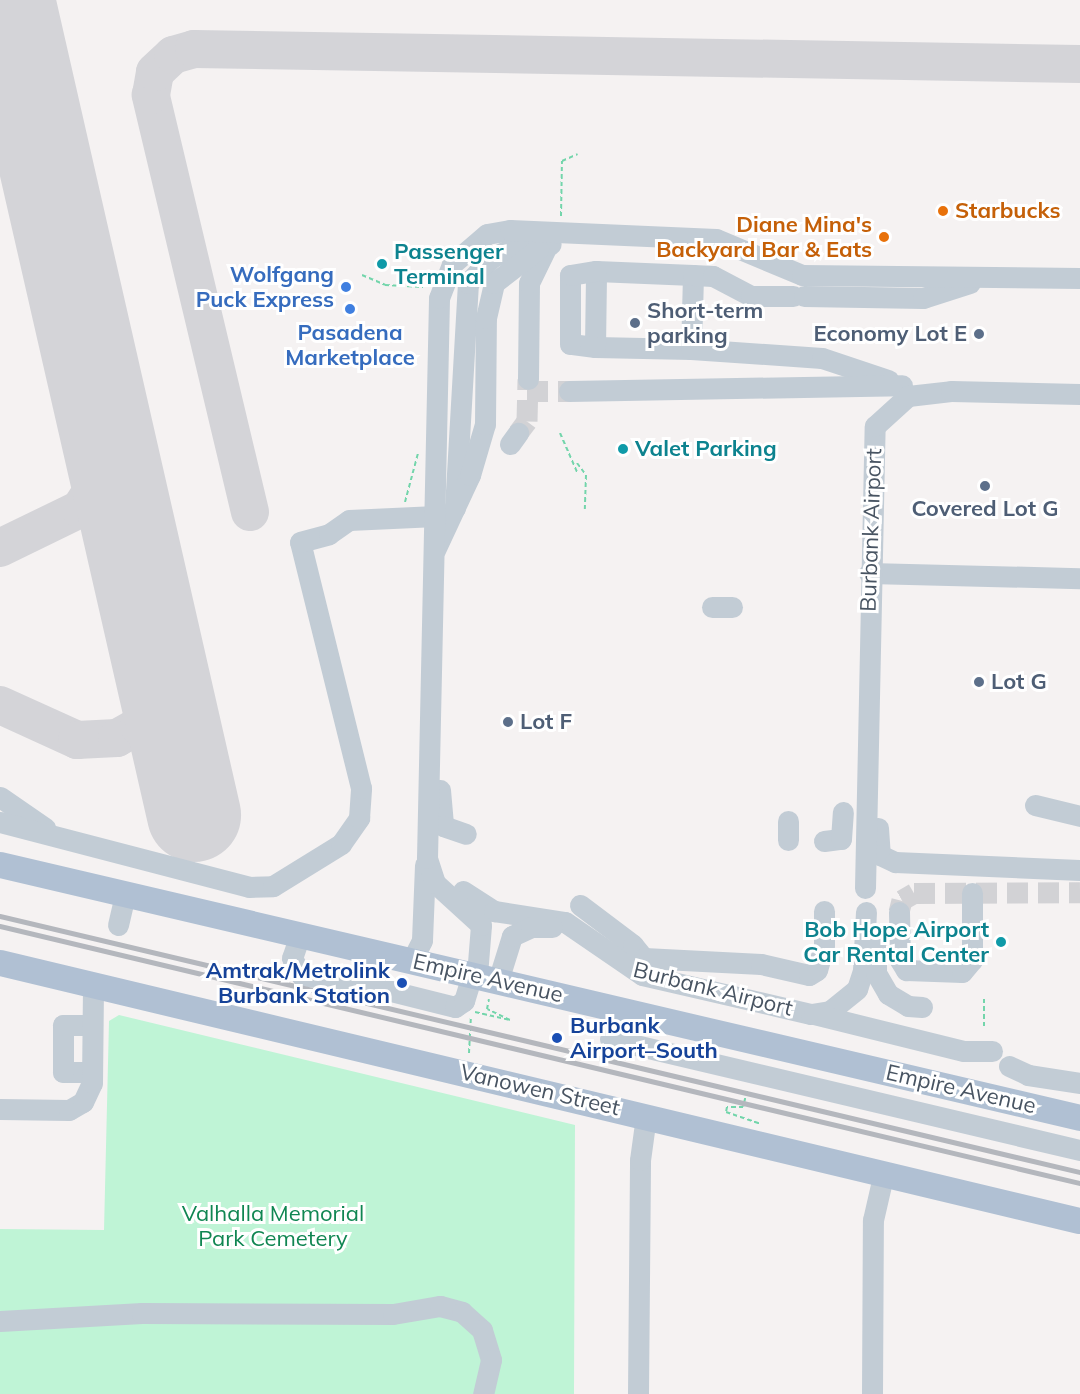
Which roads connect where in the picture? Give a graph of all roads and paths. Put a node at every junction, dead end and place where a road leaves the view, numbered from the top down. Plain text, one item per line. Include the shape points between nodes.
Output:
1 (578, 154) dead end
2 (561, 217) dead end
3 (549, 244) junction
4 (741, 246) junction
5 (362, 275) dead end
6 (693, 275) junction
7 (987, 278) junction
8 (1080, 278) edge
9 (424, 287) dead end
10 (691, 349) junction
11 (528, 379) tunnel mouth
12 (902, 385) junction
13 (645, 387) junction
14 (569, 391) tunnel mouth
15 (951, 391) junction
16 (1080, 394) edge
17 (627, 408) dead end
18 (560, 433) dead end
19 (577, 463) junction
20 (577, 472) dead end
21 (585, 509) dead end
22 (436, 516) junction
23 (434, 552) junction
24 (869, 573) junction
25 (1080, 578) edge
26 (431, 743) junction
27 (867, 786) junction
28 (0, 797) edge
29 (1035, 805) dead end
30 (843, 812) dead end
31 (1080, 816) edge
32 (0, 822) edge
33 (466, 834) dead end
34 (824, 841) dead end
35 (86, 849) junction
36 (427, 858) junction
37 (0, 865) edge
38 (1080, 870) edge
39 (866, 888) dead end
40 (972, 893) dead end
41 (125, 894) junction
42 (580, 905) dead end
43 (824, 912) dead end
44 (899, 912) dead end
45 (118, 925) dead end
46 (570, 927) junction
47 (300, 935) junction
48 (644, 958) junction
49 (412, 960) junction
50 (1, 966) edge
51 (660, 979) junction
52 (482, 982) junction
53 (93, 986) junction
54 (984, 998) dead end
55 (922, 1008) dead end
56 (811, 1014) junction
57 (92, 1025) junction
58 (696, 1026) junction
59 (984, 1026) dead end
60 (610, 1038) dead end
61 (804, 1052) junction
62 (469, 1053) dead end
63 (688, 1057) junction
64 (91, 1072) junction
65 (1045, 1076) junction
66 (1080, 1077) edge
67 (796, 1083) junction
68 (1080, 1083) edge
69 (748, 1087) dead end
70 (0, 1109) edge
71 (646, 1116) junction
72 (1080, 1118) edge
73 (737, 1122) dead end
74 (1080, 1150) edge
75 (884, 1172) junction
76 (1080, 1221) edge
77 (0, 1321) edge
78 (483, 1394) edge
79 (638, 1394) edge
80 (872, 1394) edge

1 - 2 path via 562,161
3 - 4 street
3 - 11 street via 536,260 529,283
3 - 23 street via 508,250 491,258 468,283 455,508
4 - 7 street via 793,274
4 - 22 street via 716,239 510,230 488,234 464,250 452,264 439,298
5 - 9 path via 385,285
6 - 7 street via 713,276 751,296 922,298
6 - 10 street
6 - 10 street via 596,271 595,347
7 - 8 street
10 - 12 street via 822,358
12 - 13 street
12 - 15 street
13 - 14 street
13 - 17 street
15 - 16 street, Burbank Airport
15 - 24 street, Burbank Airport via 908,396 875,426
18 - 19 path
19 - 20 path
19 - 21 path via 586,475
22 - 23 street
22 - 35 street via 349,520 329,534 300,542 361,788 359,818 341,844 261,888
23 - 26 street
24 - 25 street
24 - 27 street, Burbank Airport
26 - 33 street via 438,758 443,826
26 - 36 street
27 - 38 street via 876,801 880,855 895,862
27 - 39 street, Burbank Airport
28 - 35 street
29 - 31 street
30 - 34 street via 841,839
32 - 35 street
36 - 46 street, Burbank Airport via 494,911 556,919
36 - 49 street via 423,940
36 - 52 street via 435,883 481,925
37 - 41 main road, Empire Avenue
40 - 44 street via 972,960 962,972 906,970 900,960
41 - 45 street
41 - 47 main road, Empire Avenue
42 - 48 street
43 - 48 street via 824,946 817,970 809,975 761,964
46 - 51 street, Burbank Airport via 623,966
46 - 52 street via 519,932
47 - 49 main road, Empire Avenue
47 - 52 street via 292,958 301,975 359,982 455,1006
48 - 51 street
49 - 52 main road, Empire Avenue
50 - 53 main road, Vanowen Street
51 - 56 street, Burbank Airport
52 - 58 main road, Empire Avenue
52 - 62 path via 489,999 487,1009 510,1017 472,1011
53 - 57 street
53 - 71 main road, Vanowen Street
54 - 59 path
55 - 56 street, Burbank Airport via 908,1006 888,994 876,973 876,935 866,915 857,989 838,1006
56 - 65 street via 998,1058
57 - 64 street
57 - 64 street via 63,1025 63,1072
58 - 61 main road, Empire Avenue
58 - 63 street
60 - 63 street
61 - 67 street
61 - 72 main road, Empire Avenue
63 - 67 street
64 - 70 street via 83,1102 69,1110
65 - 66 street
65 - 68 street
67 - 74 street
69 - 73 path via 743,1107 727,1107 726,1112 763,1124 727,1116
71 - 75 main road, Vanowen Street
71 - 79 street via 640,1160
75 - 76 main road, Vanowen Street
75 - 80 street via 873,1220
77 - 78 street via 142,1313 393,1314 440,1306 462,1312 482,1330 491,1360

